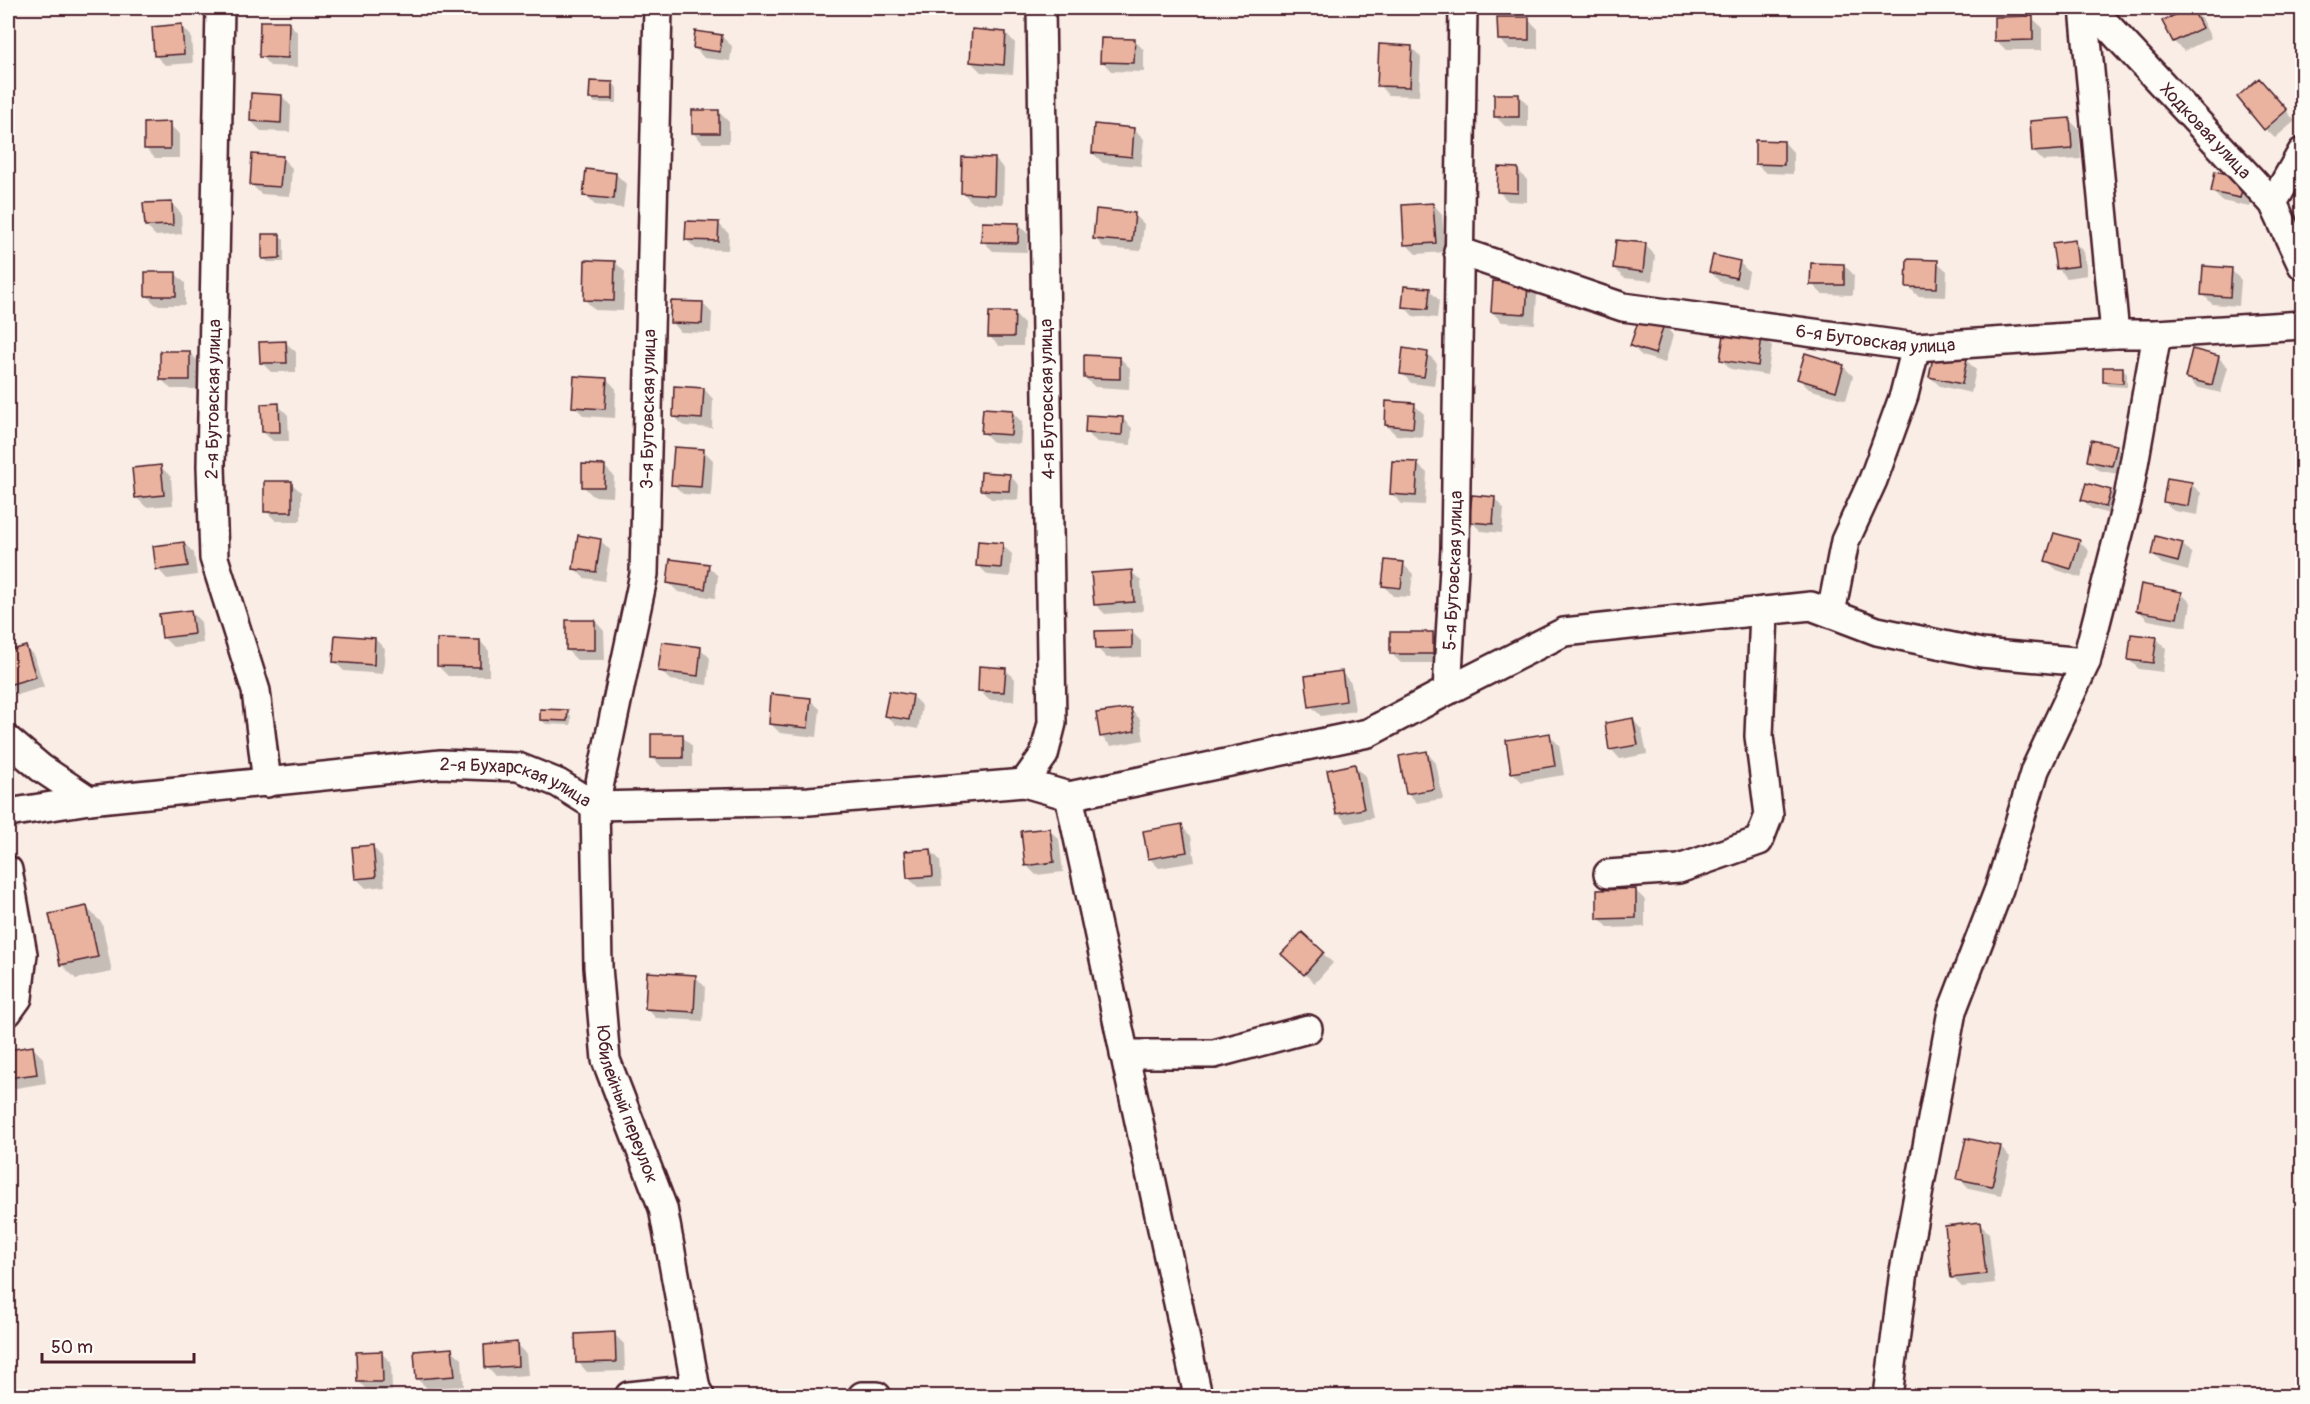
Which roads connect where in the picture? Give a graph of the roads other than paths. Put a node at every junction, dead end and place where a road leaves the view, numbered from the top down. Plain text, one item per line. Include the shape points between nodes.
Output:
1 (220, 8) edge
2 (658, 8) edge
3 (1041, 8) edge
4 (1463, 8) edge
5 (2084, 8) edge
6 (2091, 8) edge
7 (2302, 152) edge
8 (2273, 203) junction
9 (1458, 251) junction
10 (2302, 265) edge
11 (2302, 325) edge
12 (2115, 334) junction
13 (2157, 334) junction
14 (1916, 347) junction
15 (1764, 611) junction
16 (1831, 614) junction
17 (2086, 662) junction
18 (1447, 691) junction
19 (8, 740) edge
20 (267, 783) junction
21 (1023, 783) junction
22 (1069, 796) junction
23 (89, 800) junction
24 (595, 806) junction
25 (8, 813) edge
26 (8, 870) edge
27 (1608, 874) dead end
28 (8, 1012) edge
29 (1308, 1029) dead end
30 (1124, 1054) junction
31 (698, 1393) edge
32 (628, 1396) edge
33 (862, 1396) edge
34 (877, 1396) edge
35 (1198, 1396) edge
36 (1888, 1396) edge

1 - 20 street, 2-я Бутовская улица via 211,466 214,558 256,691
2 - 24 street, 3-я Бутовская улица via 644,574
3 - 21 street, 4-я Бутовская улица via 1052,723 1044,755
4 - 9 street, 5-я Бутовская улица
5 - 12 street
6 - 8 street, Ходковая улица
7 - 8 street
8 - 10 street, Ходковая улица
9 - 14 street, 6-я Бутовская улица via 1623,307
9 - 18 street, 5-я Бутовская улица via 1455,550
11 - 13 street, 6-я Бутовская улица
12 - 13 street, 6-я Бутовская улица
12 - 14 street, 6-я Бутовская улица
13 - 17 street via 2128,498
14 - 16 street via 1904,395 1873,480 1845,541
15 - 16 street via 1811,606
15 - 18 street via 1564,632
15 - 27 street via 1759,736 1769,815 1759,841 1679,869
16 - 17 street via 1877,631 1982,653
17 - 36 street via 2035,770 1999,888 1953,1011 1904,1271
18 - 22 street via 1368,733
19 - 23 street
20 - 23 street, 2-я Бухарская улица
20 - 24 street, 2-я Бухарская улица via 441,764 518,767 558,783
21 - 22 street
21 - 24 street, 2-я Бухарская улица via 809,801
22 - 30 street
23 - 25 street, 2-я Бухарская улица
24 - 31 street, Юбилейный переулок via 598,967 606,1060 663,1208
26 - 28 street via 23,954 18,998
29 - 30 street via 1214,1054
30 - 35 street
31 - 32 street
33 - 34 street

